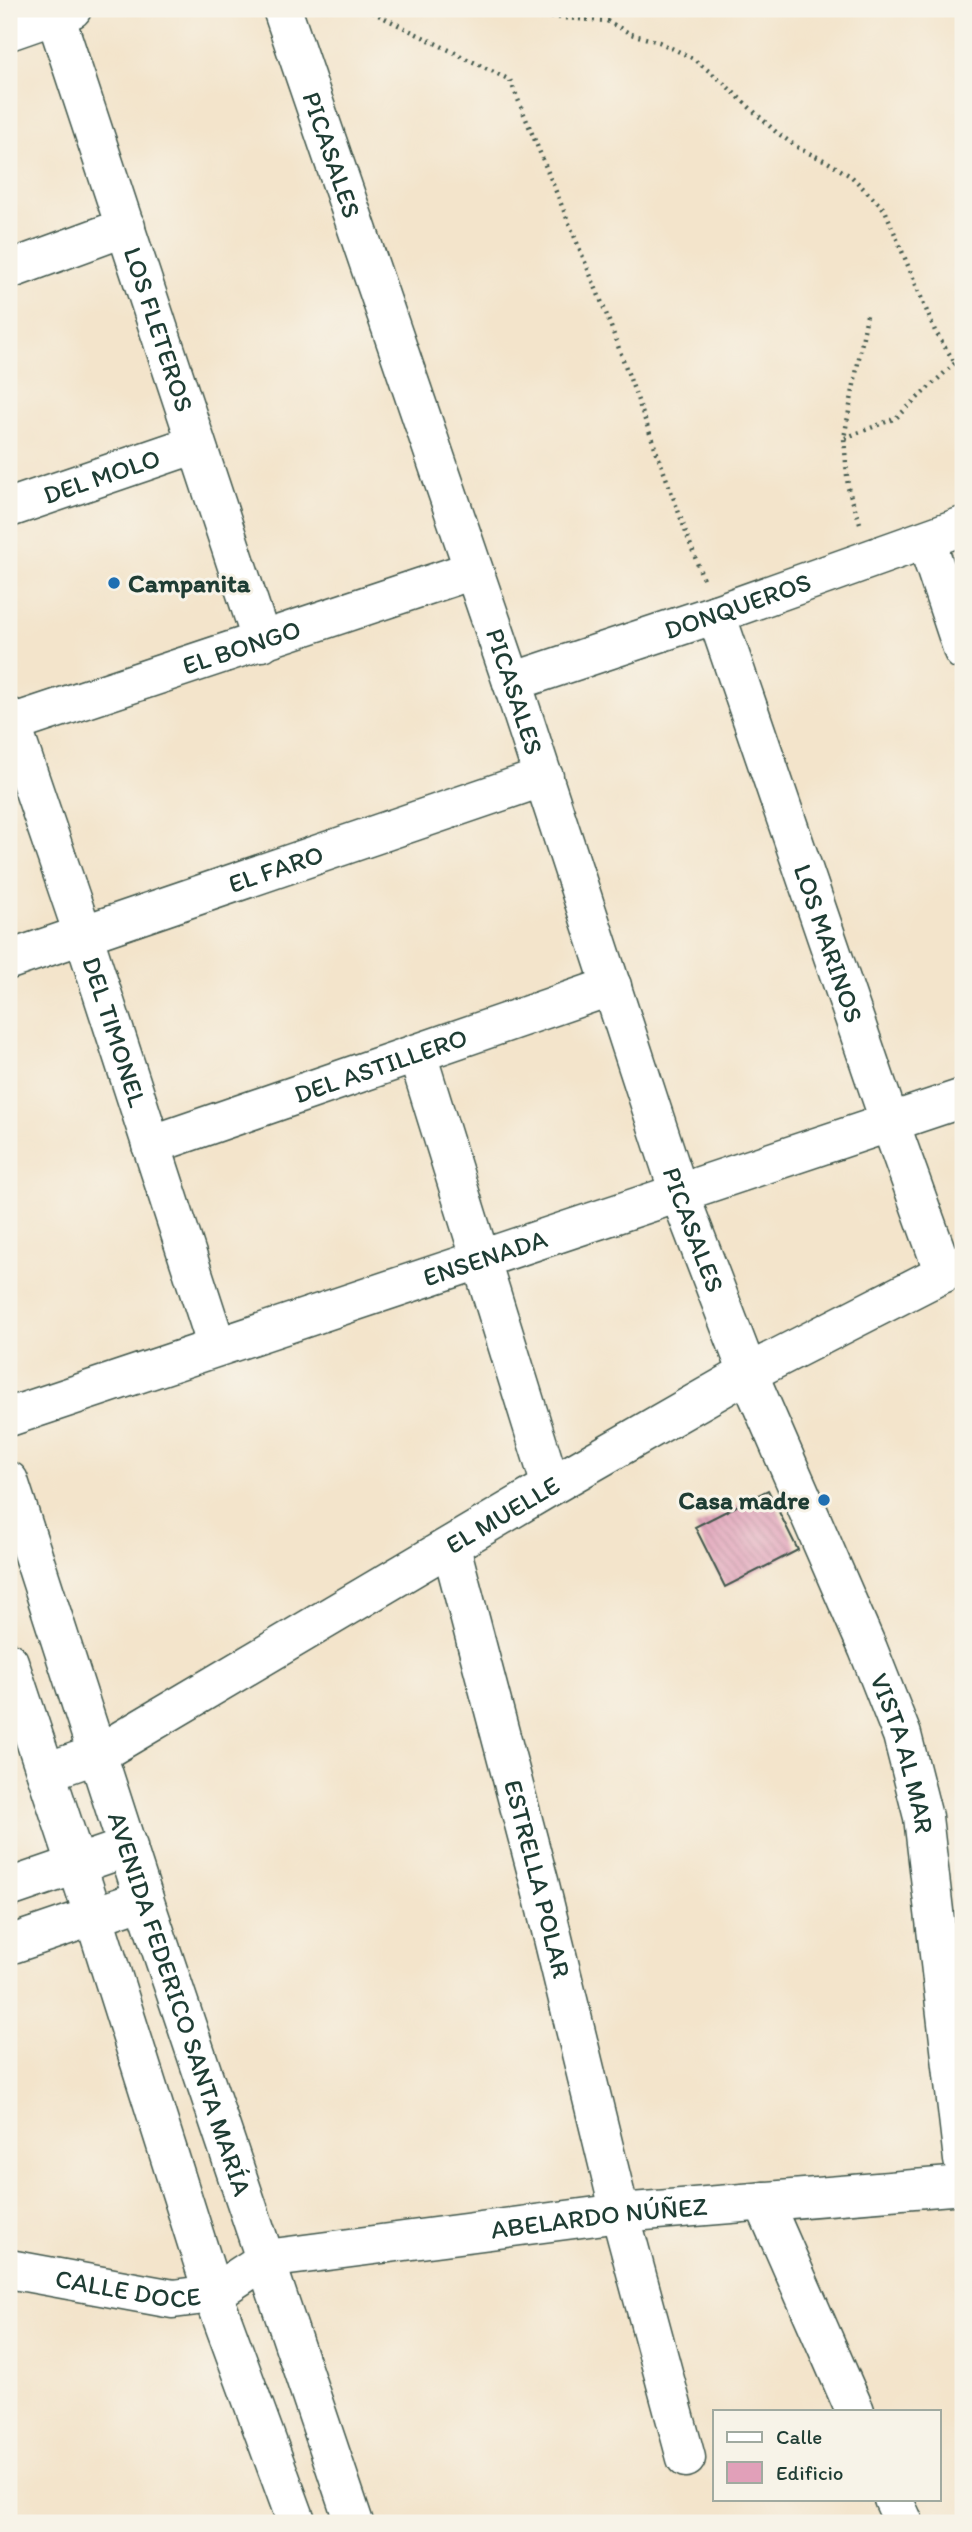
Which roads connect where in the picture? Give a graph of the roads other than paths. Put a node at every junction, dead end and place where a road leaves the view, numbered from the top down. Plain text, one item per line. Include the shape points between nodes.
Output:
1 (282, 9) edge
2 (64, 12) edge
3 (9, 31) edge
4 (127, 227) junction
5 (9, 270) edge
6 (196, 444) junction
7 (9, 508) edge
8 (963, 526) edge
9 (926, 540) junction
10 (473, 570) junction
11 (716, 614) junction
12 (262, 642) junction
13 (963, 651) edge
14 (512, 682) junction
15 (10, 721) edge
16 (544, 777) junction
17 (83, 934) junction
18 (9, 960) edge
19 (612, 986) junction
20 (417, 1054) junction
21 (963, 1098) edge
22 (890, 1122) junction
23 (151, 1145) junction
24 (679, 1193) junction
25 (480, 1259) junction
26 (954, 1268) edge
27 (217, 1347) junction
28 (748, 1373) junction
29 (9, 1417) edge
30 (9, 1481) edge
31 (551, 1486) junction
32 (450, 1547) junction
33 (9, 1662) edge
34 (98, 1754) junction
35 (46, 1773) junction
36 (128, 1847) junction
37 (77, 1864) junction
38 (9, 1888) edge
39 (144, 1899) junction
40 (93, 1914) junction
41 (9, 1945) edge
42 (963, 2161) edge
43 (963, 2185) edge
44 (762, 2201) junction
45 (620, 2213) junction
46 (9, 2269) edge
47 (240, 2276) junction
48 (855, 2410) edge
49 (686, 2458) dead end
50 (893, 2500) edge
51 (297, 2523) edge
52 (354, 2523) edge
53 (904, 2523) edge

1 - 10 street, PICASALES
2 - 3 street
2 - 4 street, LOS FLETEROS
4 - 5 street
4 - 6 street, LOS FLETEROS
6 - 7 street, DEL MOLO
6 - 12 street, LOS FLETEROS
8 - 9 street, DONQUEROS
9 - 11 street, DONQUEROS
9 - 13 street
10 - 12 street, EL BONGO
10 - 14 street, PICASALES
11 - 14 street, DONQUEROS
11 - 22 street, LOS MARINOS
12 - 15 street, EL BONGO
14 - 16 street, PICASALES
15 - 17 street, DEL TIMONEL
16 - 17 street, EL FARO
16 - 19 street, PICASALES
17 - 18 street, EL FARO
17 - 23 street, DEL TIMONEL
19 - 20 street, DEL ASTILLERO
19 - 24 street, PICASALES
20 - 23 street, DEL ASTILLERO
20 - 25 street
21 - 22 street, ENSENADA
22 - 24 street, ENSENADA
22 - 26 street, LOS MARINOS
23 - 27 street, DEL TIMONEL
24 - 25 street, ENSENADA
24 - 28 street, PICASALES
25 - 27 street, ENSENADA
25 - 31 street
26 - 28 street, EL MUELLE
27 - 29 street, ENSENADA
28 - 31 street, EL MUELLE
28 - 42 street, VISTA AL MAR via 902,1735 923,1817
30 - 34 street, AVENIDA FEDERICO SANTA MARÍA
31 - 32 street, EL MUELLE
32 - 34 street, EL MUELLE
32 - 45 street, ESTRELLA POLAR via 539,1881
33 - 35 street, AVENIDA FEDERICO SANTA MARÍA
34 - 35 street, EL MUELLE
34 - 36 street, AVENIDA FEDERICO SANTA MARÍA
35 - 37 street, AVENIDA FEDERICO SANTA MARÍA
36 - 37 street
36 - 39 street, AVENIDA FEDERICO SANTA MARÍA
37 - 38 street
37 - 40 street, AVENIDA FEDERICO SANTA MARÍA
39 - 40 street
39 - 47 street, AVENIDA FEDERICO SANTA MARÍA
40 - 41 street
40 - 47 street, AVENIDA FEDERICO SANTA MARÍA
43 - 44 street, ABELARDO NÚÑEZ
44 - 45 street, ABELARDO NÚÑEZ
44 - 48 street
45 - 47 street, ABELARDO NÚÑEZ
45 - 49 street, ESTRELLA POLAR
46 - 47 street, CALLE DOCE via 173,2299
47 - 51 street, AVENIDA FEDERICO SANTA MARÍA
47 - 52 street, AVENIDA FEDERICO SANTA MARÍA
50 - 53 street

